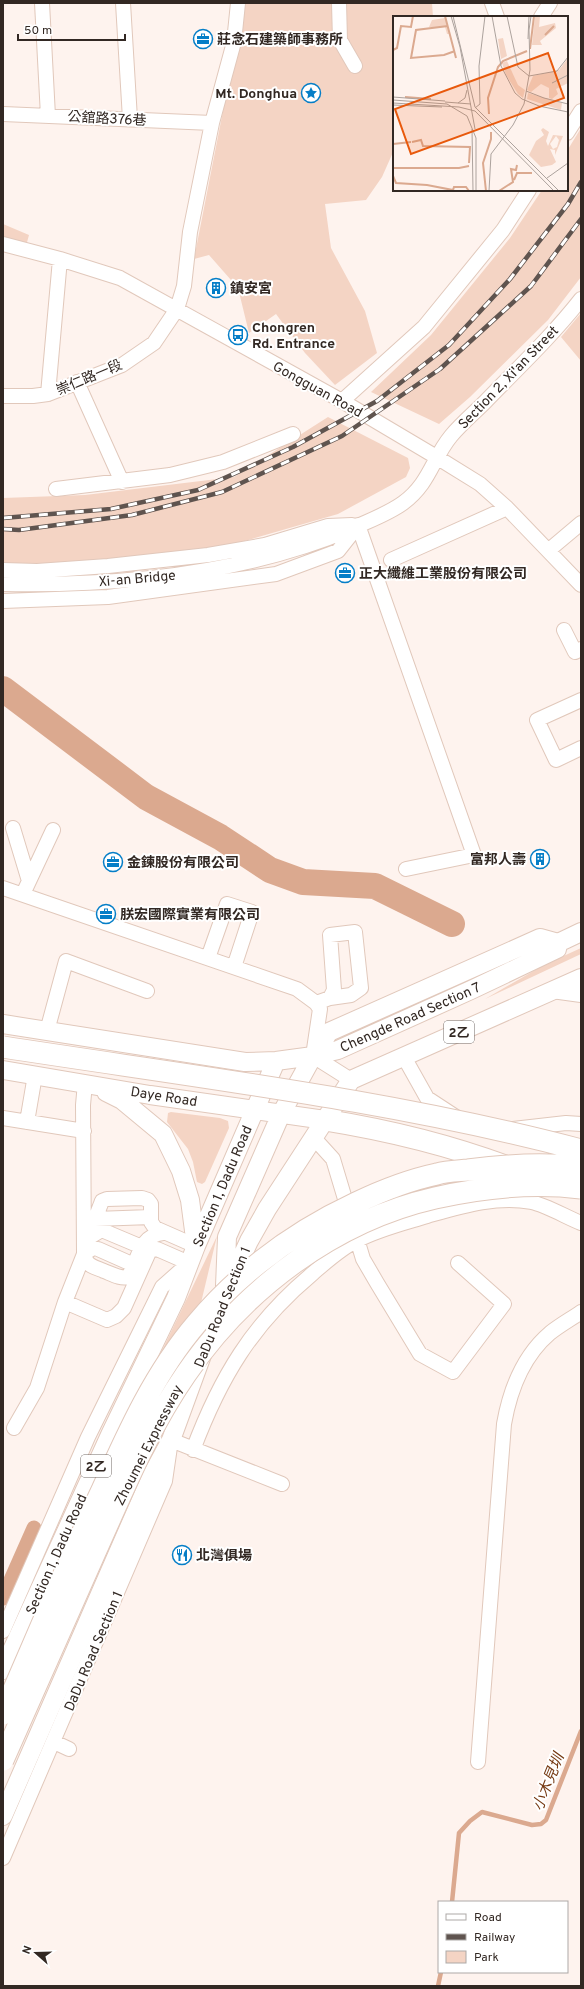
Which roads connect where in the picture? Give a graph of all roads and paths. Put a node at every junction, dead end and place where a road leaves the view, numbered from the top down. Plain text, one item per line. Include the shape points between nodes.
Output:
1 (42, 3) edge
2 (123, 3) edge
3 (238, 3) edge
4 (339, 3) edge
5 (492, 3) edge
6 (550, 3) edge
7 (497, 16) edge
8 (542, 16) edge
9 (355, 66) dead end
10 (581, 111) edge
11 (3, 114) edge
12 (48, 116) junction
13 (130, 120) junction
14 (212, 123) junction
15 (568, 131) edge
16 (528, 191) edge
17 (3, 244) edge
18 (60, 259) junction
19 (581, 299) edge
20 (177, 309) junction
21 (77, 382) junction
22 (48, 394) junction
23 (3, 396) edge
24 (342, 401) junction
25 (292, 434) dead end
26 (438, 458) junction
27 (122, 482) junction
28 (56, 489) dead end
29 (508, 508) junction
30 (581, 523) edge
31 (358, 525) junction
32 (549, 550) junction
33 (391, 560) dead end
34 (3, 570) edge
35 (3, 584) edge
36 (581, 585) edge
37 (3, 601) edge
38 (564, 630) dead end
39 (581, 649) edge
40 (581, 700) edge
41 (581, 748) edge
42 (14, 828) dead end
43 (53, 830) dead end
44 (406, 869) dead end
45 (29, 881) junction
46 (3, 888) edge
47 (22, 894) junction
48 (581, 932) edge
49 (558, 943) junction
50 (208, 958) junction
51 (234, 968) junction
52 (570, 987) edge
53 (147, 991) dead end
54 (330, 998) junction
55 (316, 1003) junction
56 (3, 1024) edge
57 (46, 1031) junction
58 (3, 1047) edge
59 (313, 1056) junction
60 (404, 1057) junction
61 (276, 1061) junction
62 (3, 1070) edge
63 (35, 1075) junction
64 (351, 1080) junction
65 (86, 1083) junction
66 (255, 1110) junction
67 (280, 1114) junction
68 (3, 1118) edge
69 (325, 1120) junction
70 (27, 1122) junction
71 (581, 1124) edge
72 (84, 1131) junction
73 (313, 1137) junction
74 (581, 1150) edge
75 (581, 1167) edge
76 (581, 1188) edge
77 (581, 1196) edge
78 (151, 1217) junction
79 (96, 1219) junction
80 (581, 1223) edge
81 (163, 1233) junction
82 (90, 1237) junction
83 (358, 1240) junction
84 (196, 1246) junction
85 (142, 1247) junction
86 (84, 1254) junction
87 (189, 1263) junction
88 (458, 1263) dead end
89 (224, 1295) junction
90 (65, 1302) junction
91 (581, 1312) edge
92 (14, 1428) dead end
93 (171, 1440) junction
94 (193, 1450) junction
95 (282, 1484) dead end
96 (3, 1631) edge
97 (3, 1670) edge
98 (3, 1714) edge
99 (54, 1742) junction
100 (69, 1749) dead end
101 (3, 1760) edge
102 (478, 1762) dead end
103 (3, 1816) edge
104 (3, 1858) edge

1 - 12 street
2 - 13 street
3 - 14 street via 234,42
4 - 9 street via 340,40
5 - 7 street
6 - 8 street
10 - 15 street
11 - 12 street, 公舘路376巷
12 - 13 street, 公舘路376巷
13 - 14 street, 公舘路376巷
14 - 20 street via 190,232 184,286
16 - 24 street via 503,230 424,328
17 - 18 street, Gongguan Road
18 - 20 street, Gongguan Road via 120,278
18 - 22 street
19 - 26 street, Section 2, Xi'an Street via 563,321 450,437
20 - 21 street, 崇仁路一段 via 154,343 122,365
20 - 24 street, Gongguan Road
21 - 22 street, 崇仁路一段
21 - 27 street
22 - 23 street, 崇仁路一段
24 - 26 street, Gongguan Road
25 - 27 street via 223,462 170,475
26 - 29 street, Gongguan Road via 480,484
26 - 31 street, Section 2, Xi'an Street via 419,488 402,503
27 - 28 street
29 - 32 street, Gongguan Road
29 - 33 street
30 - 32 street
31 - 34 street via 328,526 265,544 208,556 38,571
31 - 35 street, Xi-an Bridge via 314,544 270,557 167,576 47,585
31 - 37 street via 338,552 276,574 108,597
31 - 44 street via 474,855
32 - 36 street, Gongguan Road
38 - 39 street via 575,652
40 - 41 street via 537,720 556,760
42 - 45 street
43 - 45 street
45 - 47 street
46 - 47 street
47 - 50 street
48 - 49 main road, 2乙
49 - 59 main road, Chengde Road Section 7 / 2乙 via 557,948 506,973 338,1050
49 - 59 main road, Chengde Road Section 7 via 540,938 329,1032
50 - 51 street
50 - 51 street via 227,904 252,912
51 - 55 street via 297,989
52 - 60 main road, 2乙
53 - 57 street via 66,961
54 - 54 street via 334,990 330,935 355,932 361,988 351,995
54 - 55 street
55 - 59 street via 320,1010
56 - 57 main road
57 - 61 main road via 244,1062
58 - 74 highway, bridge via 345,1100 456,1120
59 - 61 main road, Chengde Road Section 7 / 2乙
59 - 64 street
59 - 67 main road
60 - 64 main road, 2乙
60 - 71 street via 427,1098 462,1122 489,1132 566,1123
61 - 66 main road, 2乙
62 - 63 main road, Daye Road
63 - 65 main road, Daye Road
63 - 70 street
64 - 69 main road
65 - 66 main road, Daye Road
65 - 72 street
65 - 84 main road via 122,1100 163,1134 182,1171 190,1200
66 - 67 main road, Daye Road
66 - 84 main road, Section 1, Dadu Road / 2乙
67 - 69 main road, Daye Road
67 - 89 main road via 227,1237
68 - 70 street
69 - 73 main road, DaDu Road Section 1
69 - 77 highway via 364,1126 446,1146
70 - 72 street
72 - 86 street
73 - 83 street via 333,1159
73 - 89 main road, DaDu Road Section 1 via 252,1235
75 - 98 highway, Zhoumei Expressway, bridge via 499,1166 438,1173 380,1192 315,1224 270,1253 228,1289 195,1325 160,1375 130,1428
76 - 101 highway, Zhoumei Expressway, bridge via 520,1185 472,1190 388,1212 314,1249 275,1276 242,1306 212,1339 160,1416 130,1474
78 - 79 street
78 - 79 street via 151,1204 142,1198 102,1201
78 - 81 street via 155,1228
79 - 82 street
80 - 83 street via 531,1202 500,1200 455,1208 403,1223
81 - 84 street
81 - 85 street via 154,1234
82 - 85 street via 104,1231
82 - 86 street
83 - 88 street via 363,1259 420,1354 453,1372 504,1304
83 - 94 street via 328,1260 300,1284 279,1303 253,1334 228,1371 211,1404
84 - 87 main road, Section 1, Dadu Road / 2乙
85 - 86 street via 128,1277 120,1277 91,1266
86 - 90 street
87 - 90 street via 157,1249 150,1250 124,1308 107,1320
87 - 96 street, Section 1, Dadu Road via 162,1287 88,1437
87 - 97 main road, Section 1, Dadu Road / 2乙 via 176,1298 110,1435
89 - 93 main road, DaDu Road Section 1
90 - 92 street via 37,1388
91 - 102 street via 550,1333 535,1348 523,1367 508,1404 504,1424
93 - 94 street
93 - 99 street, DaDu Road Section 1 via 165,1481
93 - 103 main road, DaDu Road Section 1 via 152,1474
94 - 95 street
99 - 100 street
99 - 104 street, DaDu Road Section 1

